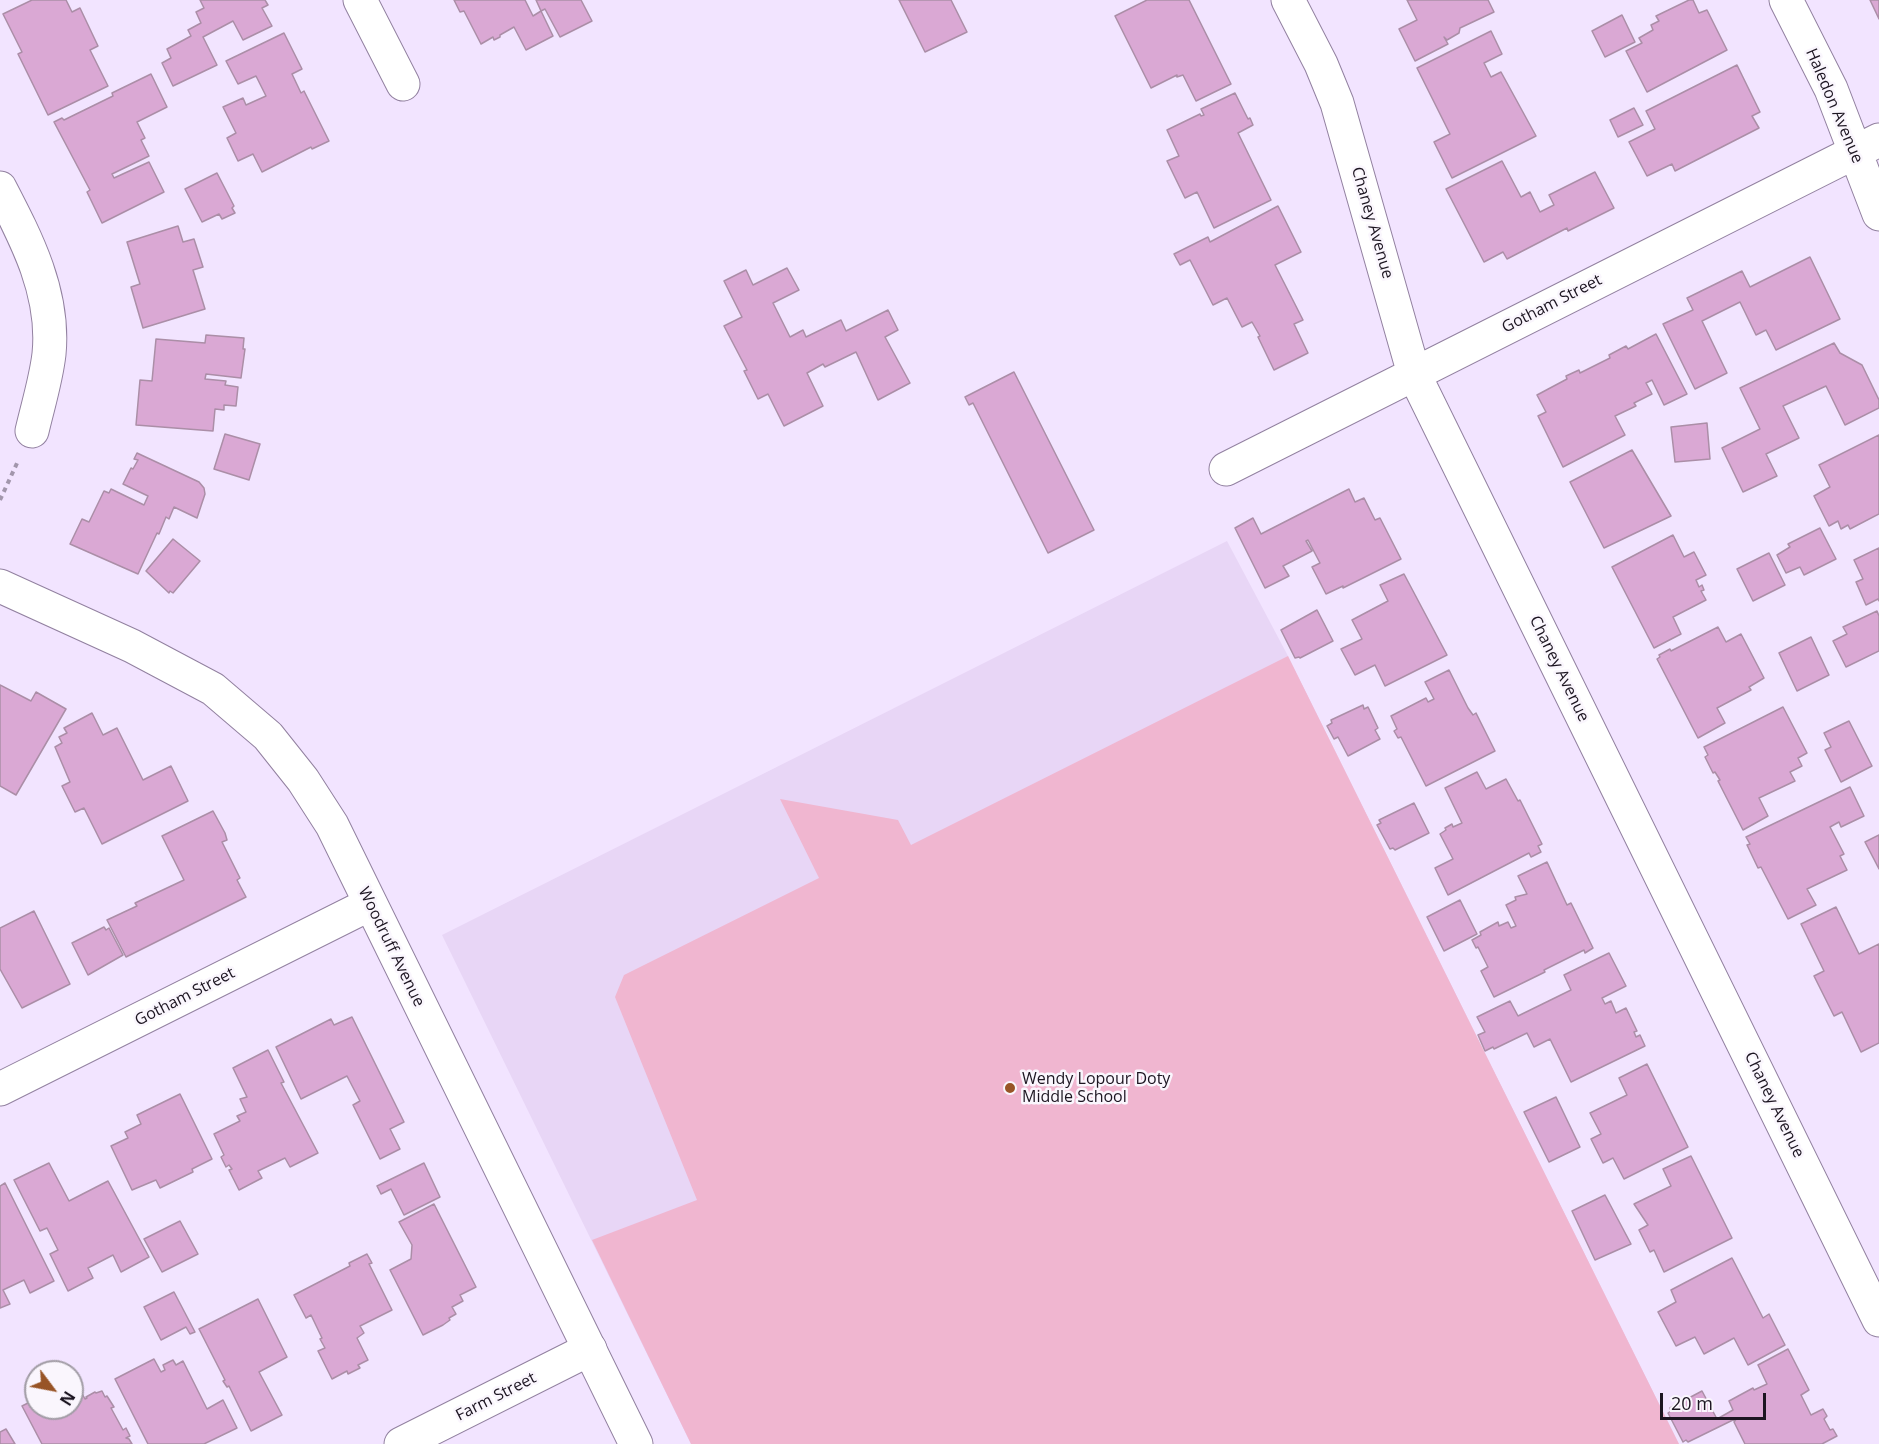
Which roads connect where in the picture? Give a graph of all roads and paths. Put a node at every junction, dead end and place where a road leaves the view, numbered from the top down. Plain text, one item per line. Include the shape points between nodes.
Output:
1 (360, 0) edge
2 (1288, 0) edge
3 (1786, 0) edge
4 (403, 84) dead end
5 (1867, 146) edge
6 (0, 188) edge
7 (1879, 214) edge
8 (1414, 374) junction
9 (32, 431) joint
10 (1226, 469) dead end
11 (0, 500) edge
12 (0, 586) edge
13 (370, 904) junction
14 (0, 1089) edge
15 (1879, 1320) edge
16 (590, 1349) junction
17 (401, 1444) edge
18 (636, 1444) edge

1 - 4 street
2 - 8 street, Chaney Avenue via 1337,103
3 - 5 street, Haledon Avenue via 1831,89
5 - 7 street, Haledon Avenue
5 - 8 street, Gotham Street
6 - 9 street via 31,251 50,327 46,377
8 - 10 street, Gotham Street
8 - 15 street, Chaney Avenue
9 - 11 path
12 - 13 street, Woodruff Avenue via 132,646 213,689 241,712 268,736 303,780 332,825
13 - 14 street, Gotham Street
13 - 16 street, Woodruff Avenue
16 - 17 street, Farm Street
16 - 18 street, Woodruff Avenue

